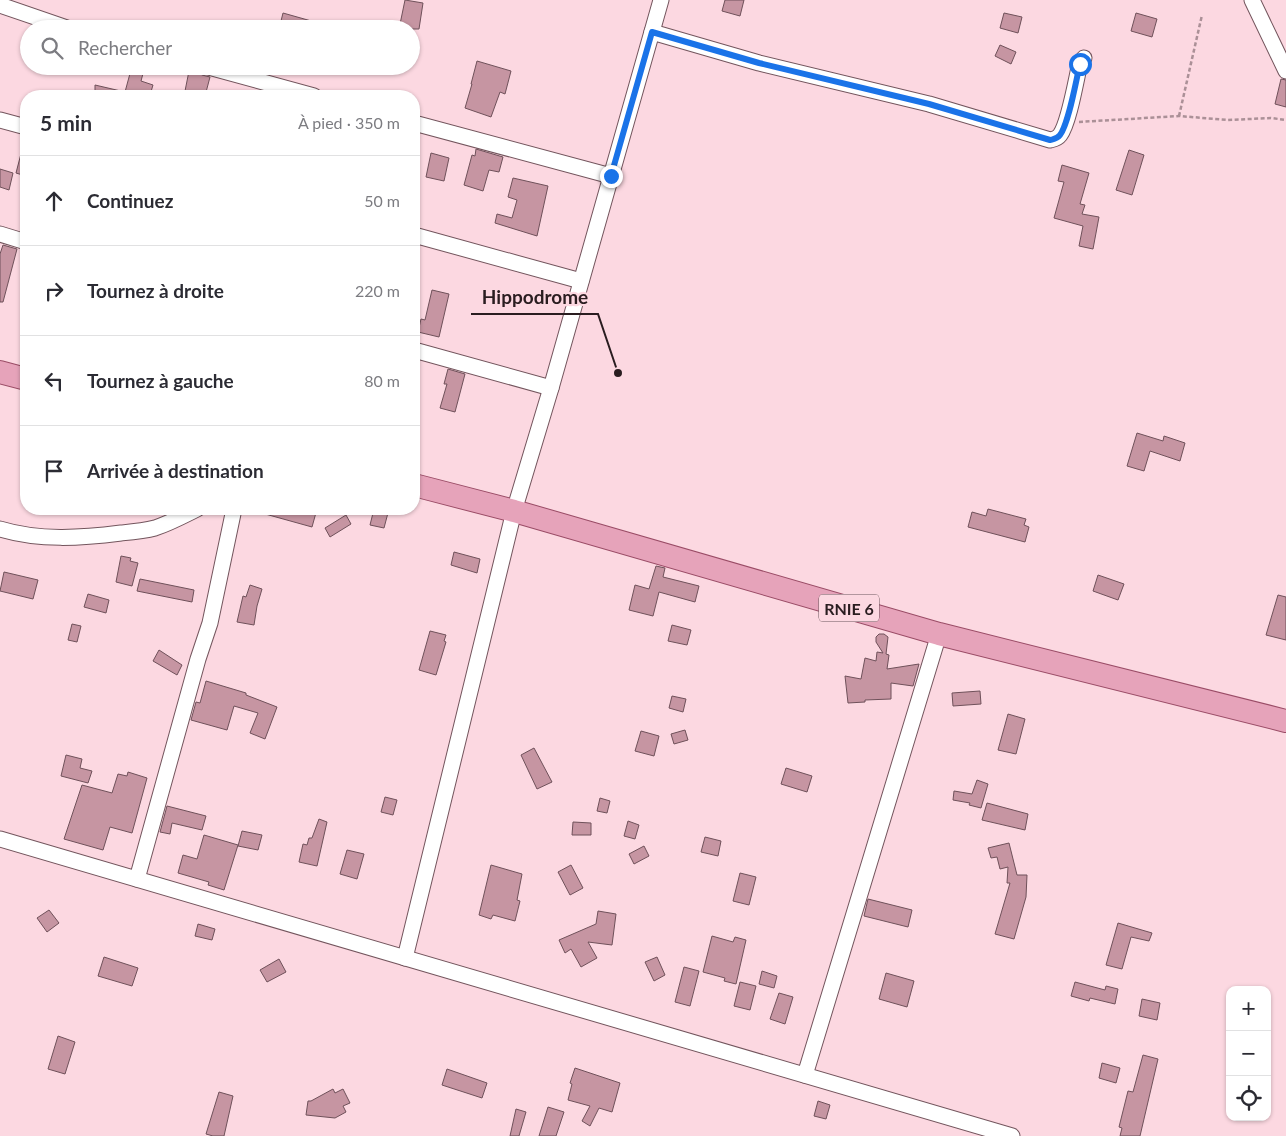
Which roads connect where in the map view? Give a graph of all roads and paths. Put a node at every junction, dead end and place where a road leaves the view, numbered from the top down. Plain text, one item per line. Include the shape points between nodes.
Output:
1 (661, 0) edge
2 (1252, 0) edge
3 (0, 5) edge
4 (1202, 15) dead end
5 (44, 20) edge
6 (652, 32) junction
7 (1084, 58) dead end
8 (1286, 71) edge
9 (238, 75) edge
10 (292, 90) edge
11 (1179, 116) junction
12 (0, 120) edge
13 (1286, 120) edge
14 (1065, 123) junction
15 (20, 125) edge
16 (420, 125) edge
17 (611, 176) junction
18 (0, 234) edge
19 (420, 237) edge
20 (20, 240) edge
21 (581, 281) junction
22 (420, 352) edge
23 (0, 372) edge
24 (20, 377) edge
25 (551, 388) junction
26 (420, 487) edge
27 (514, 511) junction
28 (183, 515) edge
29 (233, 515) edge
30 (0, 528) edge
31 (939, 634) junction
32 (1286, 721) edge
33 (0, 838) edge
34 (137, 879) junction
35 (405, 958) junction
36 (805, 1075) junction
37 (1012, 1136) edge

1 - 6 street
2 - 8 street
3 - 5 street
4 - 11 path
6 - 14 street via 759,63 929,104 1050,140 1060,135
6 - 17 street
7 - 14 street
9 - 10 street
11 - 13 path
11 - 14 path
12 - 15 street
16 - 17 street
17 - 21 street
18 - 20 street
19 - 21 street
21 - 25 street
22 - 25 street
23 - 24 main road
25 - 27 street
26 - 27 main road, RNIE 6
27 - 31 main road, RNIE 6
27 - 35 street
28 - 30 street via 154,528 97,536 55,537
29 - 34 street via 210,623
31 - 32 main road, RNIE 6
31 - 36 street
33 - 34 street
34 - 35 street
35 - 36 street
36 - 37 street

